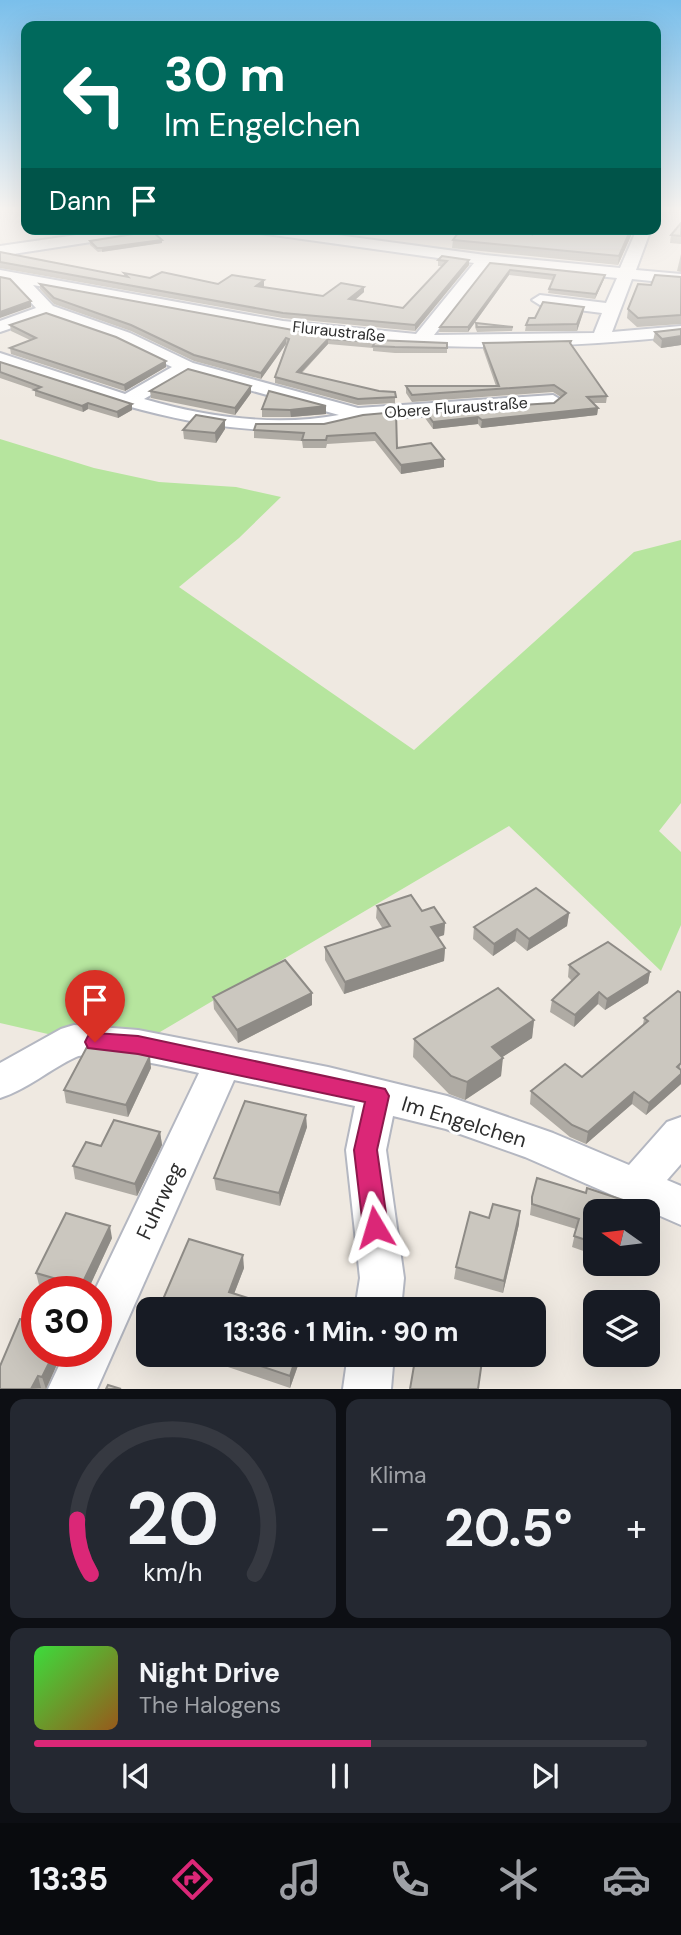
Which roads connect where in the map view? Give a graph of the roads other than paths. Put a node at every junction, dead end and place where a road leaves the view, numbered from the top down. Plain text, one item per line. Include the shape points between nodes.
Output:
1 (475, 272) edge
2 (614, 272) edge
3 (627, 273) junction
4 (0, 275) edge
5 (23, 278) junction
6 (681, 279) edge
7 (540, 300) dead end
8 (614, 309) junction
9 (47, 310) junction
10 (0, 327) edge
11 (681, 331) edge
12 (422, 338) junction
13 (600, 340) junction
14 (0, 359) edge
15 (186, 367) junction
16 (127, 401) junction
17 (553, 401) edge
18 (358, 414) junction
19 (222, 1064) junction
20 (0, 1082) edge
21 (377, 1096) junction
22 (681, 1134) edge
23 (636, 1187) junction
24 (681, 1206) edge
25 (380, 1297) edge
26 (112, 1302) edge
27 (82, 1367) edge
28 (370, 1367) edge
29 (72, 1389) edge
30 (367, 1389) edge

1 - 12 street
2 - 3 street
3 - 6 street
3 - 8 street
4 - 5 street, Fluraustraße
5 - 9 street, Obere Fluraustraße via 20,281
5 - 12 street, Fluraustraße via 284,326
7 - 8 street
8 - 13 street
9 - 10 street
9 - 15 street, Obere Fluraustraße via 124,337
11 - 13 street, Fluraustraße
12 - 13 street, Fluraustraße via 509,343
14 - 16 street, Obere Fluraustraße
15 - 16 street
15 - 18 street, Obere Fluraustraße
16 - 18 street, Obere Fluraustraße via 182,417 287,426 346,421
17 - 18 street, Obere Fluraustraße
19 - 20 street, Im Engelchen via 138,1045 74,1040
19 - 21 street, Im Engelchen
19 - 26 street, Fuhrweg
21 - 23 street, Im Engelchen via 447,1113 539,1145
21 - 25 street via 366,1150 382,1278
22 - 23 street
23 - 24 street, Im Engelchen
27 - 29 street
28 - 30 street

